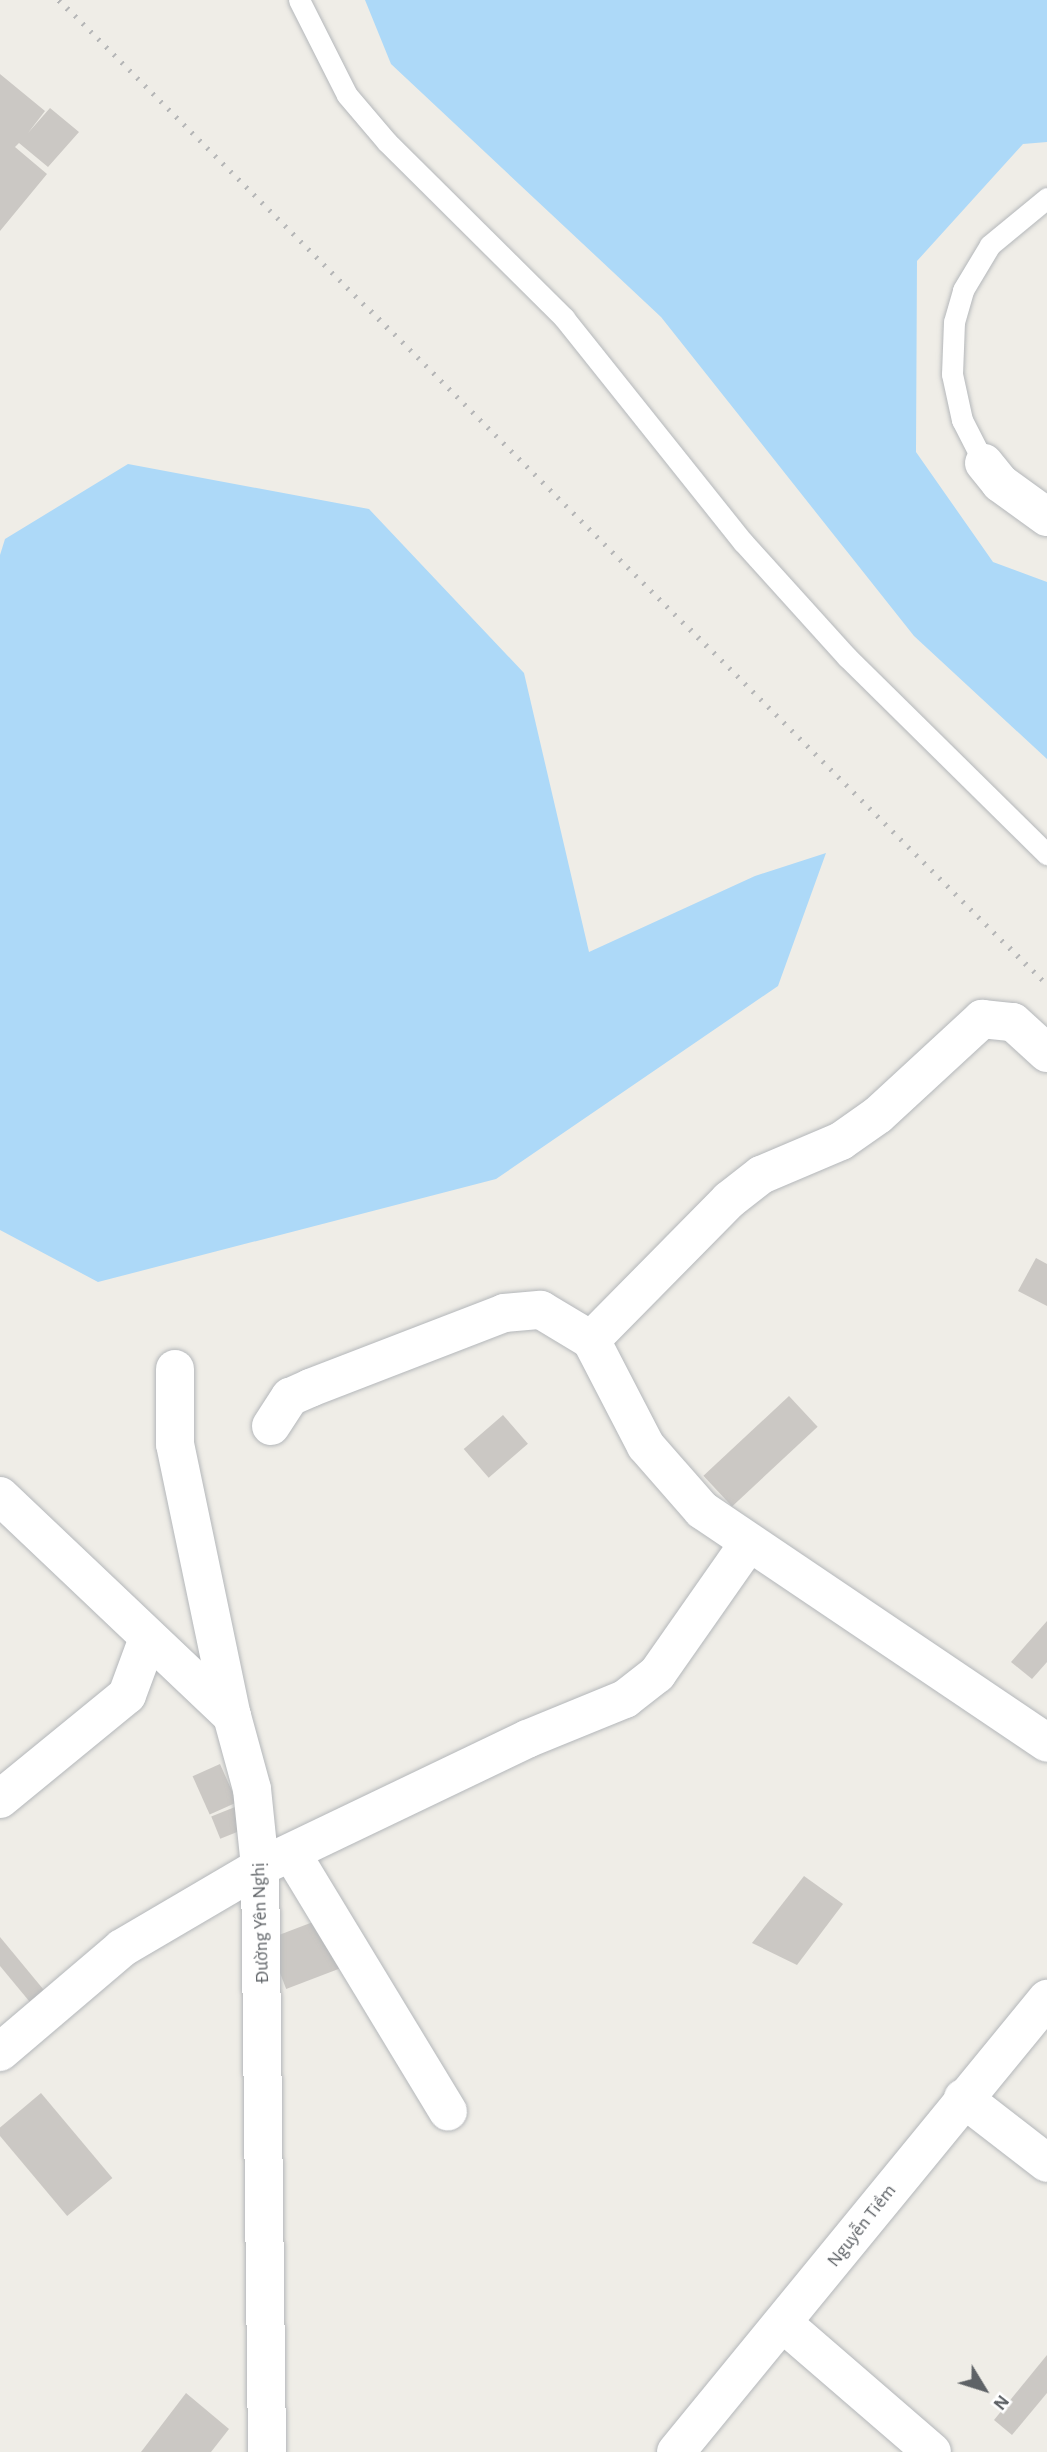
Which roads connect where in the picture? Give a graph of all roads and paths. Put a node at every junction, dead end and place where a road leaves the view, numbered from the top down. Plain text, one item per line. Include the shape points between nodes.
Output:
1 (299, 0) edge
2 (1047, 198) edge
3 (984, 463) joint
4 (1047, 517) edge
5 (1047, 854) edge
6 (1047, 1053) edge
7 (591, 1340) junction
8 (175, 1368) dead end
9 (271, 1426) dead end
10 (0, 1496) edge
11 (748, 1544) junction
12 (147, 1641) junction
13 (232, 1716) junction
14 (1047, 1742) edge
15 (0, 1799) edge
16 (276, 1861) junction
17 (1047, 1999) edge
18 (2, 2048) edge
19 (963, 2098) junction
20 (448, 2112) dead end
21 (1047, 2163) edge
22 (785, 2325) junction
23 (267, 2452) edge
24 (676, 2452) edge
25 (932, 2452) edge

1 - 5 lane via 340,84 387,142 564,318 743,542 847,657
2 - 3 lane via 990,245 963,290 954,322 952,374 962,420
3 - 4 street via 1000,483
6 - 7 street via 1013,1023 982,1019 878,1115 841,1141 761,1175 729,1200
7 - 9 street via 541,1310 504,1313 290,1397
7 - 11 street via 646,1446 702,1510
8 - 13 street, Đường Yên Nghị via 181,1479
10 - 12 street
11 - 14 street
11 - 16 street via 657,1674 625,1699 385,1805
12 - 13 street
12 - 15 street via 127,1695
13 - 16 street, Đường Yên Nghị
16 - 18 street via 122,1948
16 - 20 street
16 - 23 street, Đường Yên Nghị
17 - 19 street, Nguyễn Tiềm
19 - 21 street
19 - 22 street, Nguyễn Tiềm
22 - 24 street, Nguyễn Tiềm
22 - 25 street

